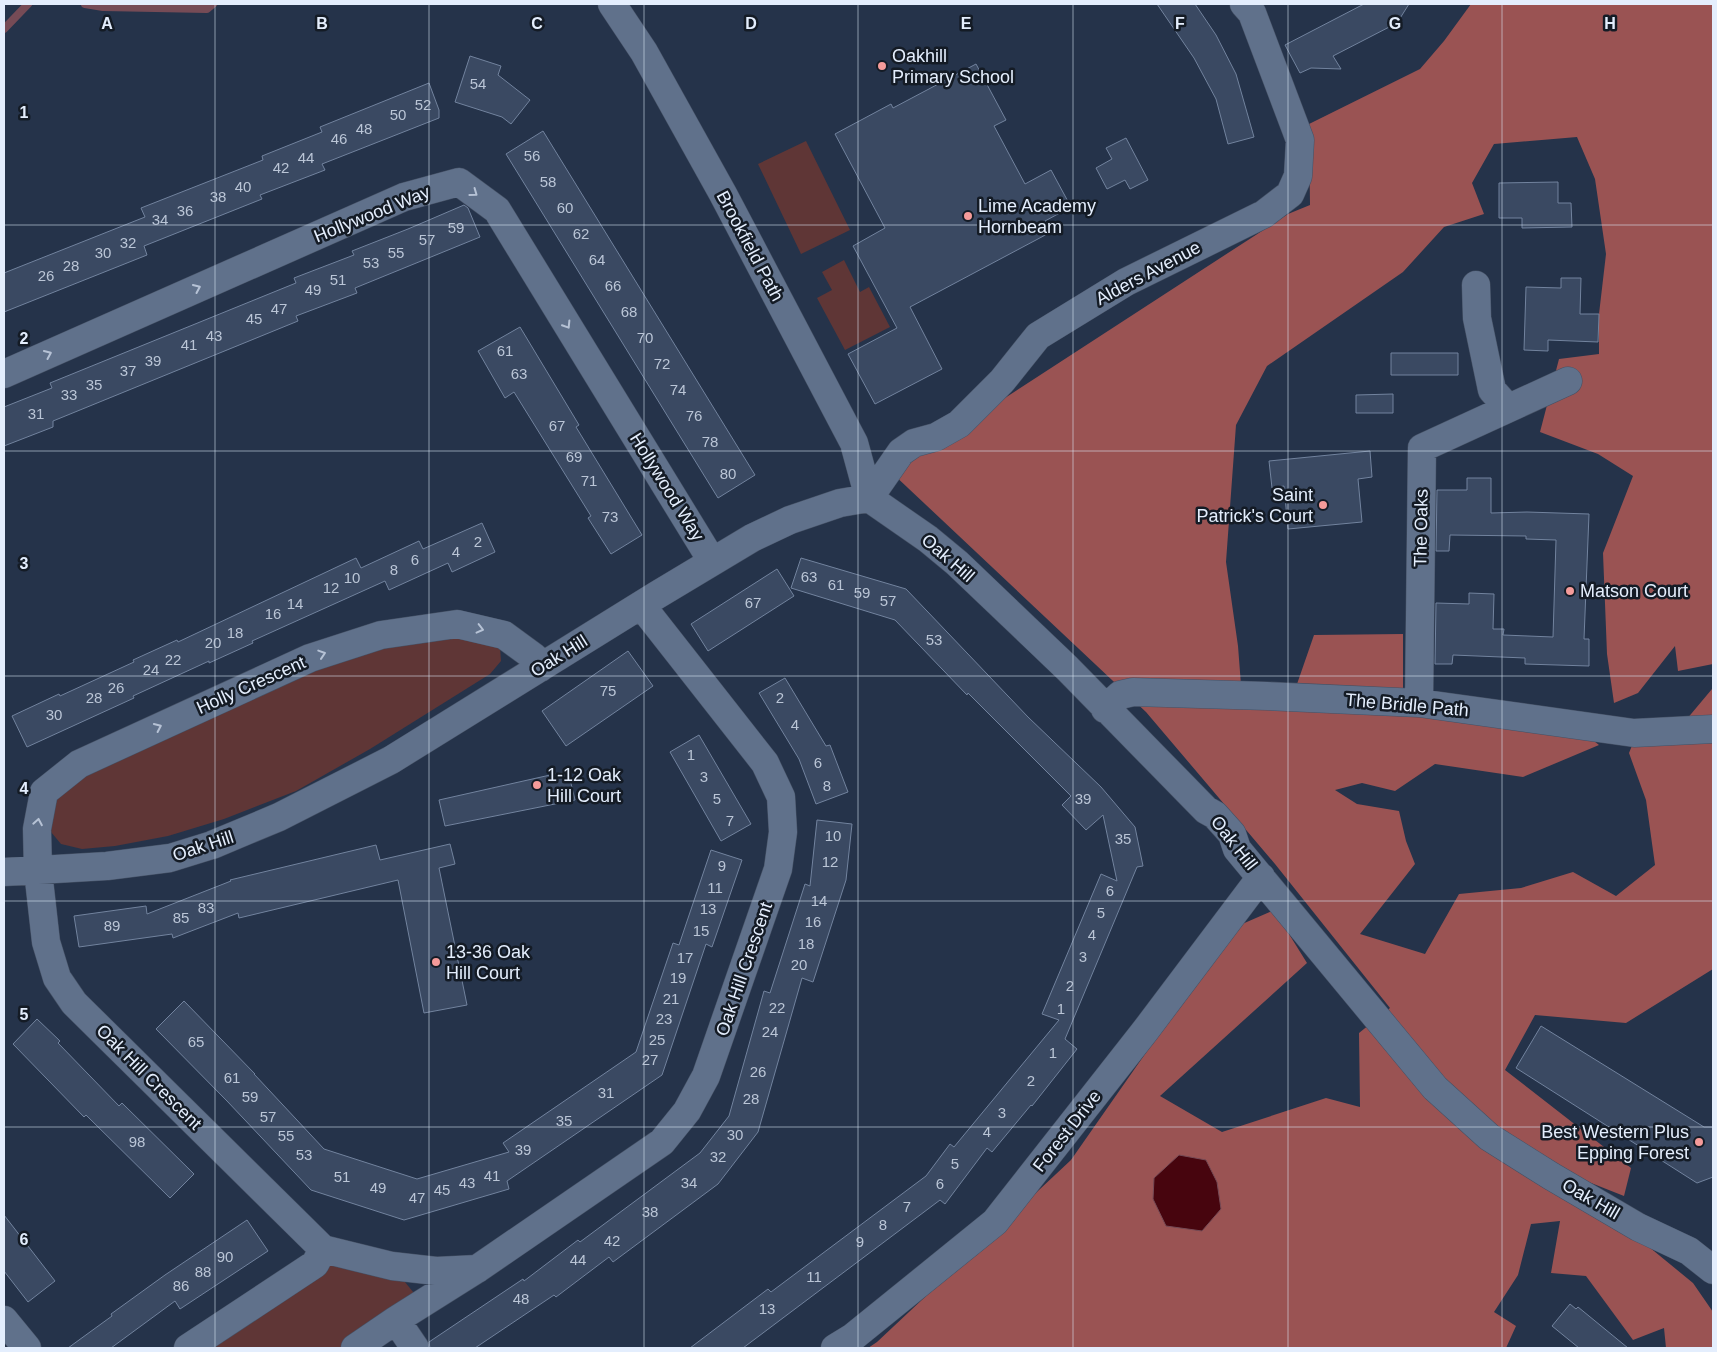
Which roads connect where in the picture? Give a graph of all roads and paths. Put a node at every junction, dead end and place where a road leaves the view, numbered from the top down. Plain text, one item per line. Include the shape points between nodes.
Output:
1 (612, 4) edge
2 (1255, 7) edge
3 (1476, 285) dead end
4 (4, 374) edge
5 (1568, 380) dead end
6 (1508, 408) junction
7 (869, 498) junction
8 (712, 561) junction
9 (641, 605) junction
10 (540, 668) junction
11 (1419, 703) junction
12 (1105, 709) junction
13 (1713, 729) edge
14 (38, 870) junction
15 (4, 872) edge
16 (1261, 877) junction
17 (323, 1249) junction
18 (477, 1269) junction
19 (1713, 1270) edge
20 (4, 1320) edge
21 (396, 1320) junction
22 (27, 1348) edge
23 (188, 1348) edge
24 (355, 1348) edge
25 (415, 1348) edge
26 (835, 1348) edge

1 - 7 street, Brookfield Path via 644,52 723,194 854,442
2 - 7 street, Alders Avenue via 1300,140 1298,176 1290,194 1264,214 1126,282 1038,336 1002,380 959,424 936,437 914,442 901,452
3 - 6 street via 1477,318 1492,390
4 -> 8 street, Hollywood Way via 404,196 459,182 497,210
5 - 6 street, The Oaks
6 - 11 street, The Oaks via 1422,448
7 - 8 street, Oak Hill via 840,503 790,520
7 - 12 street, Oak Hill via 957,563 1067,668
8 - 9 street, Oak Hill
9 - 10 street, Oak Hill
9 - 18 street, Oak Hill Crescent via 766,763 781,797 783,832 778,868 706,1076 687,1111 662,1142
10 - 14 street, Oak Hill via 391,760 279,818 170,858
14 -> 10 street, Holly Crescent via 37,829 44,792 79,764 310,658 381,635 457,624 504,635 534,657
11 - 12 street, The Bridle Path via 1133,692 1120,695
11 - 13 street, The Bridle Path via 1634,733
12 - 16 street, Oak Hill via 1206,810 1215,815 1232,834 1237,849
14 - 15 street, Oak Hill
14 - 17 street, Oak Hill Crescent via 46,942 57,978 74,1003
16 - 19 street, Oak Hill via 1435,1088 1489,1137 1638,1227 1689,1252
16 - 26 street, Forest Drive via 995,1222
17 - 18 street via 392,1266 436,1271
17 - 23 street via 315,1264
18 - 21 street, Oak Hill Crescent
20 - 22 street
21 - 24 street, Oak Hill Crescent
21 - 25 street

